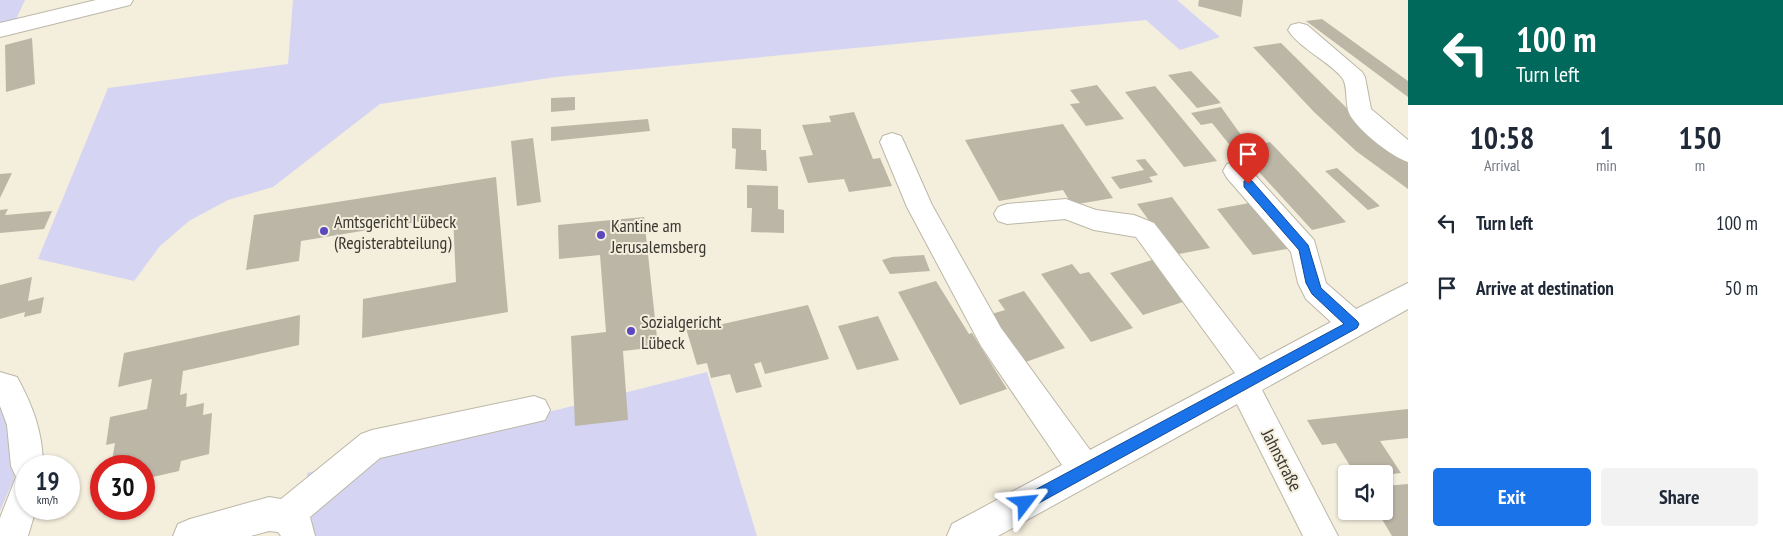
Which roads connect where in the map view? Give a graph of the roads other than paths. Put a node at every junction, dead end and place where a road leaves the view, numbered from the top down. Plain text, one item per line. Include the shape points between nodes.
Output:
1 (40, 0) edge
2 (123, 0) edge
3 (99, 4) edge
4 (25, 23) junction
5 (0, 30) edge
6 (1299, 30) dead end
7 (892, 142) dead end
8 (1408, 153) edge
9 (1236, 171) dead end
10 (1006, 214) dead end
11 (1408, 295) edge
12 (1353, 324) junction
13 (1249, 380) junction
14 (0, 386) edge
15 (534, 410) dead end
16 (28, 455) edge
17 (1085, 470) junction
18 (16, 520) edge
19 (292, 526) edge
20 (11, 536) edge
21 (190, 536) edge
22 (964, 536) edge
23 (1321, 536) edge

1 - 4 street
2 - 3 street
3 - 4 street
4 - 5 street
6 - 8 street via 1354,77 1360,112
7 - 17 street via 920,207 991,337
9 - 12 street via 1304,248 1316,291
10 - 13 street, Jahnstraße via 1066,209 1094,220 1134,225 1145,230
11 - 12 street
12 - 13 street
13 - 17 street
13 - 23 street, Jahnstraße
14 - 16 street via 6,387 19,410 27,437
15 - 19 street via 372,445
17 - 22 street
18 - 20 street
19 - 21 street via 269,514

